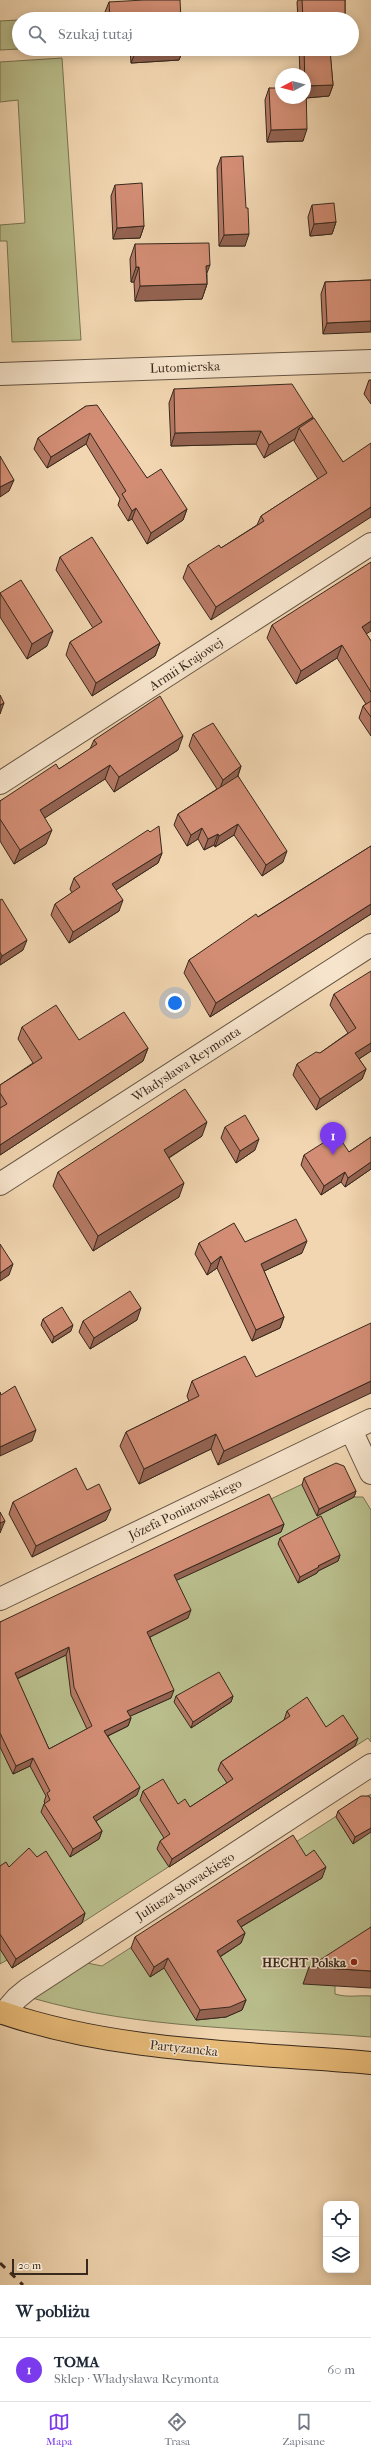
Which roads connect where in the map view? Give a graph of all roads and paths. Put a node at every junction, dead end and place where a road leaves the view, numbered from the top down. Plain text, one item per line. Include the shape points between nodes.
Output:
1 (371, 361) edge
2 (0, 374) edge
3 (371, 544) edge
4 (0, 783) edge
5 (371, 945) edge
6 (0, 1184) edge
7 (371, 1420) edge
8 (351, 1430) junction
9 (371, 1473) edge
10 (0, 1599) edge
11 (371, 1764) edge
12 (2, 2013) edge
13 (371, 2063) edge

1 - 2 street, Lutomierska
3 - 4 street, Armii Krajowej
5 - 6 street, Władysława Reymonta
7 - 8 street, Józefa Poniatowskiego
8 - 9 street
8 - 10 street, Józefa Poniatowskiego
11 - 12 street, Juliusza Słowackiego via 28,1989
12 - 13 main road, Partyzancka via 64,2030 138,2044 185,2050

